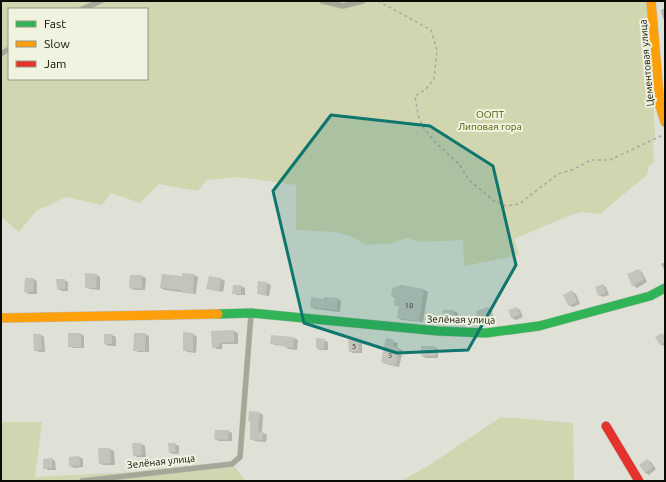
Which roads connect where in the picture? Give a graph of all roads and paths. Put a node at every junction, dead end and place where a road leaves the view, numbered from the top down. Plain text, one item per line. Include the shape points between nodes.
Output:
1 (101, 1) edge
2 (322, 1) edge
3 (363, 1) edge
4 (378, 1) edge
5 (651, 1) edge
6 (84, 8) edge
7 (665, 122) edge
8 (665, 134) edge
9 (665, 288) edge
10 (251, 313) junction
11 (1, 318) edge
12 (606, 426) dead end
13 (82, 481) edge
14 (639, 481) edge

1 - 6 lane
2 - 3 lane via 343,6
4 - 8 path via 431,30 437,50 434,79 426,89 415,96 418,115 423,127 435,142 459,164 469,180 494,201 506,206 519,204 558,174 590,160 610,160
5 - 7 street, Цементовая улица via 660,106
9 - 10 street, Зелёная улица via 650,296 539,326 486,333 438,331
10 - 11 street, Зелёная улица
10 - 13 lane, Зелёная улица via 240,457 232,464
12 - 14 street

